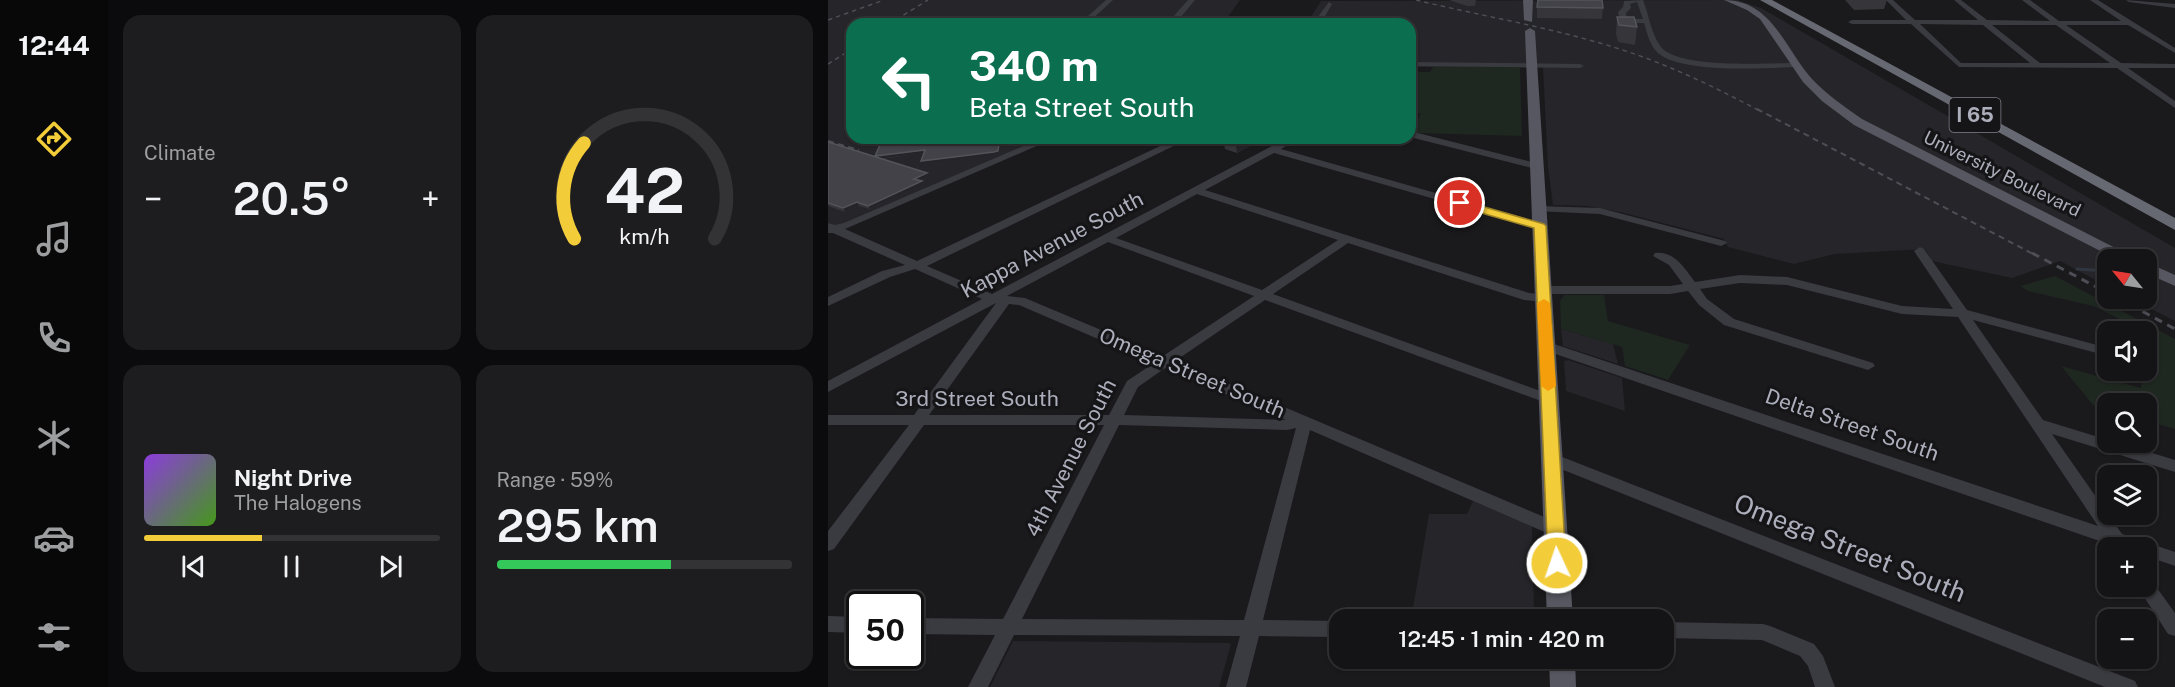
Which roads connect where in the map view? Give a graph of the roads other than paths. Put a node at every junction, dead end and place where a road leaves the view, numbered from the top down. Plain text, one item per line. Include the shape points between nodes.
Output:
1 (1110, 0) edge
2 (1192, 0) edge
3 (1528, 0) edge
4 (1640, 0) edge
5 (1729, 0) edge
6 (1757, 0) edge
7 (1764, 0) edge
8 (1889, 0) edge
9 (1957, 0) edge
10 (2025, 0) edge
11 (2093, 0) edge
12 (2129, 0) edge
13 (1784, 1) edge
14 (1329, 4) dead end
15 (2175, 6) edge
16 (1090, 18) edge
17 (1176, 18) edge
18 (1320, 18) edge
19 (1648, 21) junction
20 (1803, 21) junction
21 (1852, 22) dead end
22 (1912, 22) junction
23 (1984, 22) junction
24 (2057, 23) junction
25 (2130, 23) junction
26 (2175, 51) edge
27 (1416, 64) edge
28 (1531, 65) junction
29 (1580, 66) dead end
30 (1797, 66) junction
31 (2039, 66) junction
32 (2120, 66) junction
33 (2175, 66) edge
34 (2175, 105) edge
35 (1416, 136) edge
36 (1035, 144) edge
37 (1172, 144) edge
38 (1282, 144) edge
39 (1272, 149) junction
40 (1536, 166) junction
41 (1196, 190) junction
42 (2175, 212) edge
43 (1540, 218) junction
44 (2175, 225) edge
45 (830, 229) edge
46 (1107, 238) junction
47 (1348, 238) junction
48 (1721, 243) dead end
49 (2109, 249) edge
50 (1920, 251) dead end
51 (1659, 256) dead end
52 (915, 266) junction
53 (2157, 272) edge
54 (2175, 281) edge
55 (1691, 288) junction
56 (1543, 294) junction
57 (1264, 296) junction
58 (998, 299) junction
59 (828, 302) edge
60 (1963, 313) junction
61 (1546, 346) junction
62 (2097, 349) edge
63 (1166, 362) junction
64 (1868, 366) dead end
65 (828, 387) edge
66 (1549, 399) junction
67 (828, 420) edge
68 (918, 420) junction
69 (1113, 420) junction
70 (1305, 421) junction
71 (2038, 424) junction
72 (1552, 459) junction
73 (2175, 466) edge
74 (1555, 529) junction
75 (2101, 537) edge
76 (2114, 537) edge
77 (828, 544) edge
78 (2157, 553) edge
79 (2175, 559) edge
80 (2154, 597) edge
81 (1559, 609) edge
82 (828, 624) edge
83 (846, 625) edge
84 (924, 626) edge
85 (1009, 627) junction
86 (2175, 628) edge
87 (1251, 629) junction
88 (1329, 629) edge
89 (1674, 630) edge
90 (1562, 669) edge
91 (978, 687) edge
92 (1236, 687) edge
93 (1563, 687) edge
94 (1825, 687) edge
95 (2128, 687) edge

1 - 16 street
2 - 17 street
3 - 28 main road
4 - 19 street
4 - 19 street via 1626,2 1624,21
5 - 30 main road, University Boulevard via 1763,17
6 - 20 highway
7 - 20 highway, I 65
8 - 22 street
9 - 23 street
10 - 24 street
11 - 25 street
12 - 15 street
13 - 42 highway, I 65
14 - 18 street
19 - 30 street via 1658,48 1669,57 1706,65
20 - 44 highway, I 65
21 - 22 street
22 - 23 street
22 - 31 street via 1959,65
23 - 24 street
23 - 31 street
24 - 25 street
24 - 32 street
25 - 26 street
27 - 28 street
28 - 29 street
28 - 40 main road
30 - 49 main road, University Boulevard via 1826,99 1858,122
31 - 32 street
32 - 33 street
32 - 34 street
35 - 40 street
36 - 45 street
37 - 52 street
38 - 39 street, Kappa Avenue South
39 - 41 street, Kappa Avenue South
39 - 43 street
40 - 43 main road
41 - 46 street, Kappa Avenue South
41 - 47 street
43 - 48 street via 1592,210
43 - 56 main road
45 - 52 street, Omega Street South
46 - 57 street
46 - 58 street, Kappa Avenue South
47 - 56 street via 1528,297
47 - 57 street, 4th Avenue South
50 - 60 street
51 - 55 street via 1673,262
52 - 58 street, Omega Street South
52 - 59 street via 886,274
53 - 54 main road
55 - 56 street
55 - 60 street via 1740,279 1771,279 1902,309
55 - 64 street via 1729,322
56 - 61 main road
57 - 63 street, 4th Avenue South
57 - 66 street
58 - 63 street, Omega Street South via 1021,301
58 - 65 street, Kappa Avenue South
58 - 68 street
60 - 62 street
60 - 71 street
61 - 66 main road
61 - 75 street, Delta Street South
63 - 69 street, 4th Avenue South via 1132,384
63 - 70 street, Omega Street South
66 - 72 main road
67 - 68 street, 3rd Street South
68 - 69 street, 3rd Street South
68 - 77 street
69 - 70 street, 3rd Street South via 1287,425
69 - 85 street, 4th Avenue South
70 - 74 street, Omega Street South
70 - 87 street
71 - 73 street
71 - 76 street
72 - 74 main road
72 - 95 street, Omega Street South
74 - 81 main road
78 - 79 street, Delta Street South
80 - 86 street
82 - 83 street
84 - 85 street
85 - 87 street
85 - 91 street, 4th Avenue South
87 - 88 street
87 - 92 street
89 - 94 street via 1763,632 1807,650
90 - 93 main road

